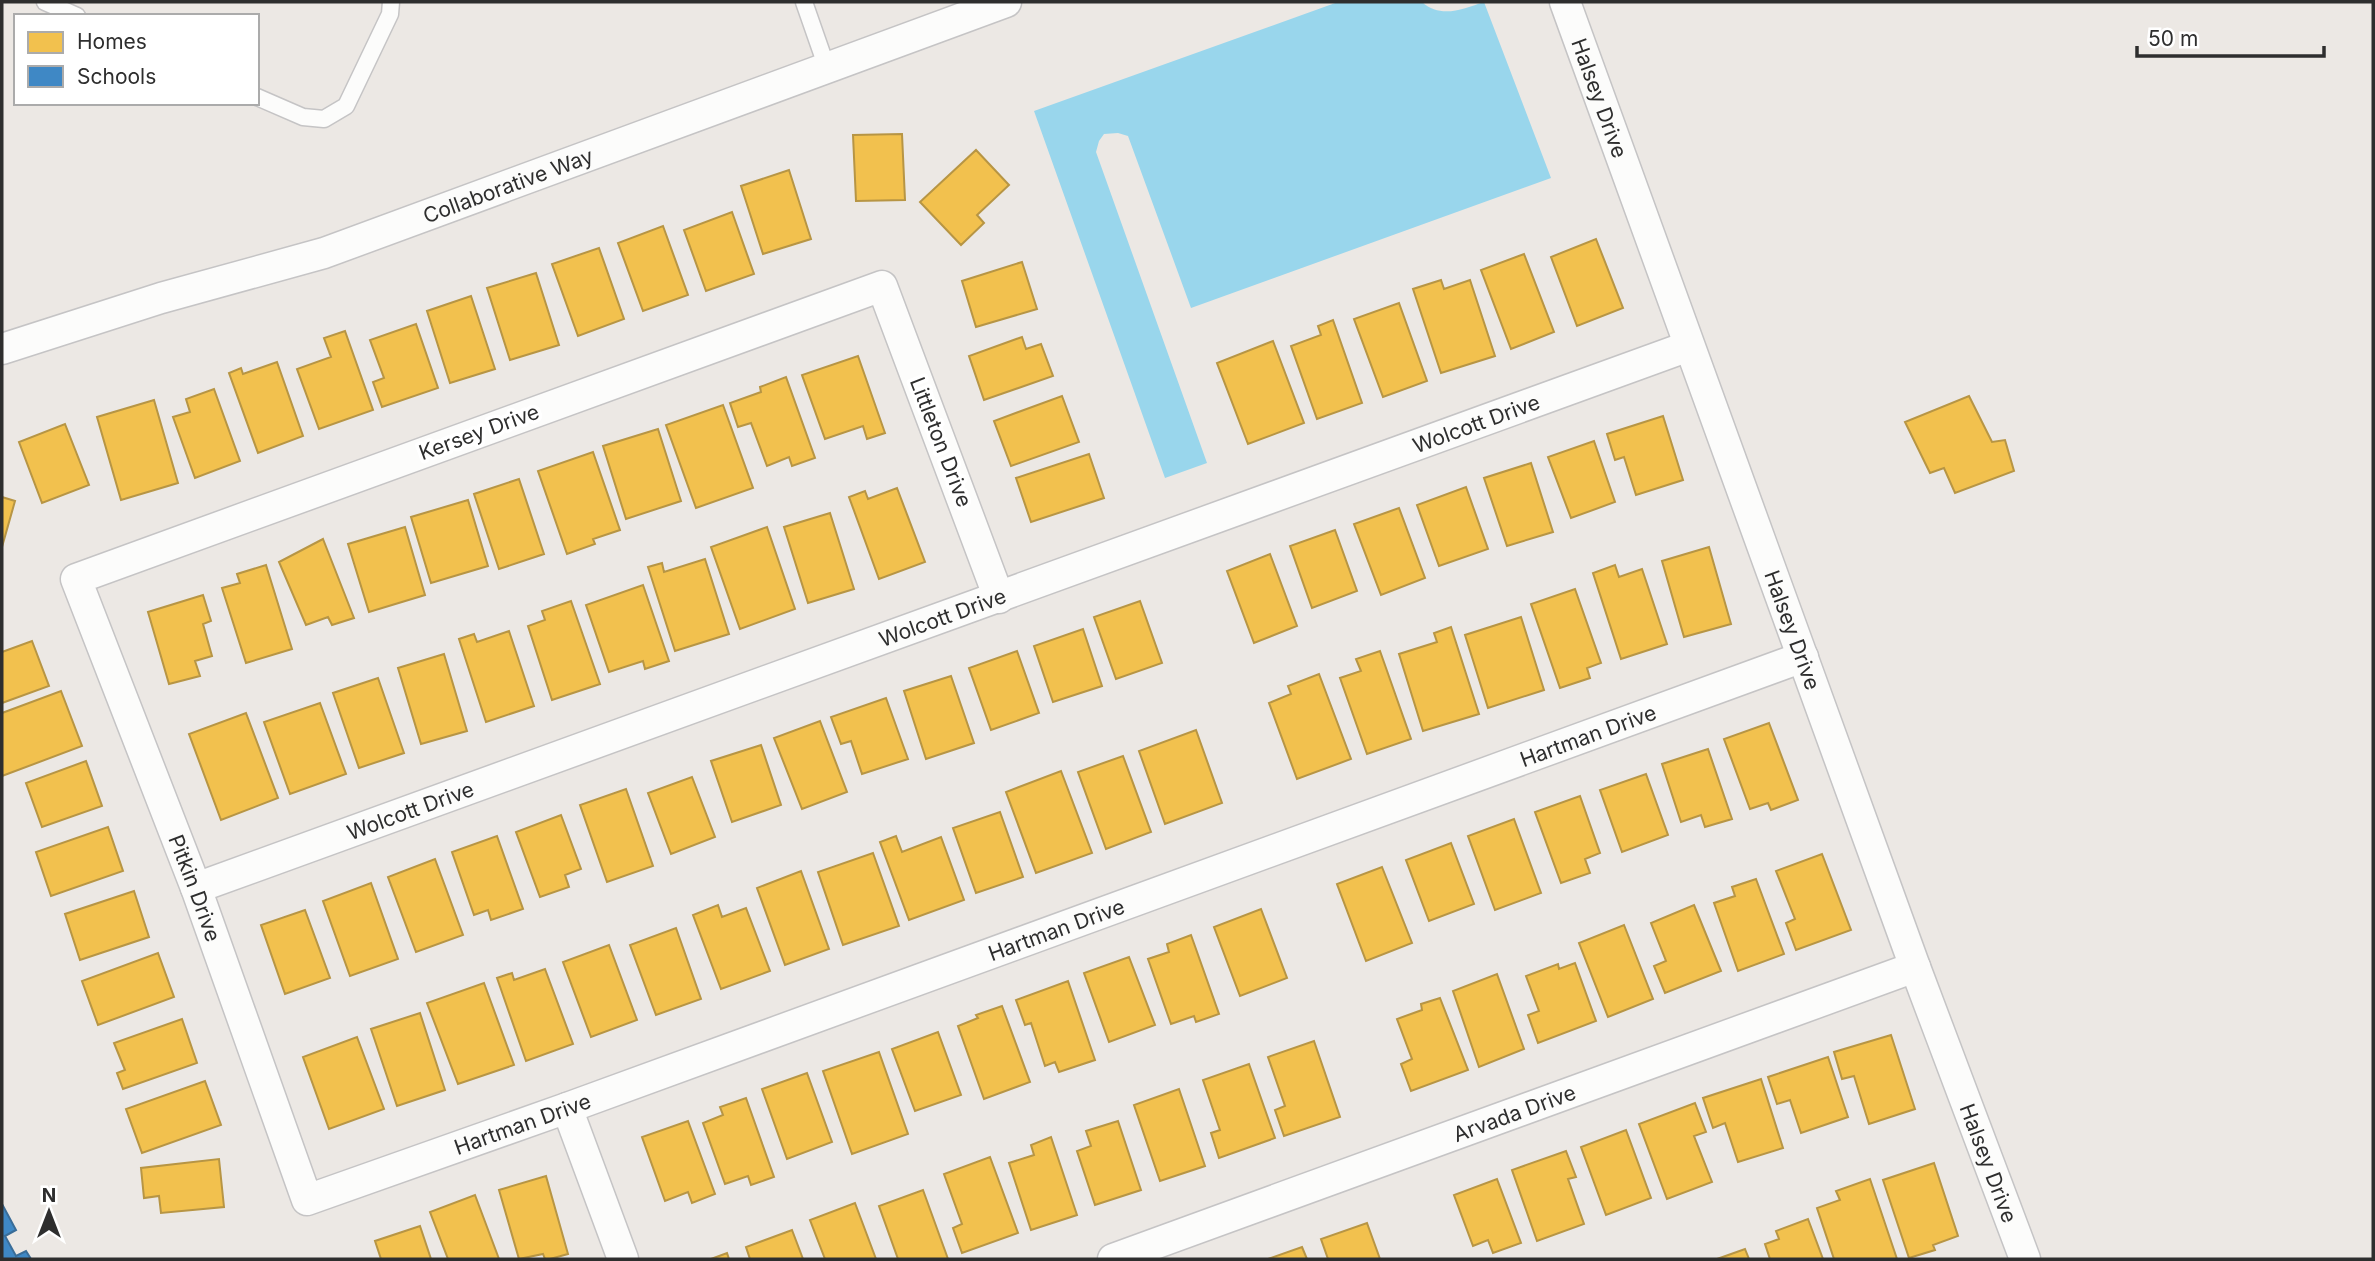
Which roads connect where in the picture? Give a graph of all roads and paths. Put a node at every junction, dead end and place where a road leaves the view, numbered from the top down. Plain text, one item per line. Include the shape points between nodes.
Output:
1 (45, 2) edge
2 (391, 2) edge
3 (804, 2) edge
4 (1006, 2) edge
5 (1565, 2) edge
6 (72, 14) edge
7 (827, 68) junction
8 (259, 98) edge
9 (882, 286) joint
10 (1689, 346) junction
11 (2, 349) edge
12 (76, 579) joint
13 (999, 597) junction
14 (1803, 657) junction
15 (196, 888) junction
16 (1915, 967) junction
17 (567, 1108) junction
18 (307, 1200) joint
19 (623, 1259) edge
20 (1114, 1259) edge
21 (2025, 1259) edge

1 - 6 lane
2 - 8 lane via 390,14 346,106 324,119 303,117
3 - 7 lane
4 - 7 street, Collaborative Way
5 - 10 street, Halsey Drive
7 - 11 street, Collaborative Way via 324,253
9 - 12 street, Kersey Drive
9 - 13 street, Littleton Drive
10 - 13 street, Wolcott Drive
10 - 14 street, Halsey Drive
12 - 15 street, Pitkin Drive
13 - 15 street, Wolcott Drive
14 - 16 street, Halsey Drive
14 - 17 street, Hartman Drive
15 - 18 street, Pitkin Drive
16 - 20 street, Arvada Drive
16 - 21 street, Halsey Drive
17 - 18 street, Hartman Drive
17 - 19 street

